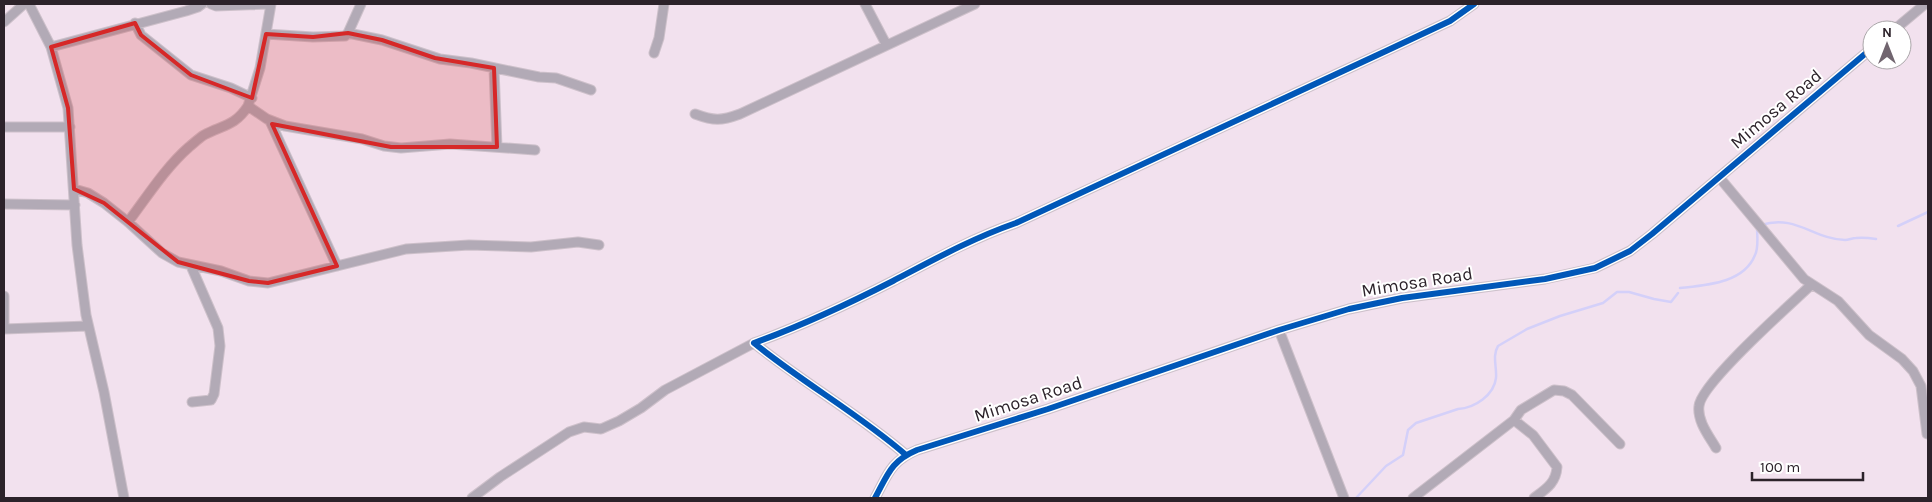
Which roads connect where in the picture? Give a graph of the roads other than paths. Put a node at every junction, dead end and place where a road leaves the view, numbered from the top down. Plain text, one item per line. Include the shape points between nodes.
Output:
1 (24, 4) edge
2 (29, 4) edge
3 (202, 4) edge
4 (211, 4) edge
5 (271, 4) edge
6 (361, 4) edge
7 (664, 4) edge
8 (865, 4) edge
9 (975, 4) edge
10 (1474, 4) edge
11 (1925, 4) edge
12 (1906, 20) edge
13 (4, 22) edge
14 (135, 23) junction
15 (348, 33) junction
16 (266, 34) junction
17 (886, 44) junction
18 (51, 47) junction
19 (654, 53) dead end
20 (1862, 56) edge
21 (494, 68) junction
22 (591, 90) dead end
23 (250, 102) junction
24 (695, 114) dead end
25 (270, 120) junction
26 (4, 127) edge
27 (70, 127) junction
28 (497, 148) junction
29 (535, 150) dead end
30 (1719, 177) junction
31 (74, 189) junction
32 (4, 204) edge
33 (75, 205) junction
34 (128, 222) junction
35 (599, 244) dead end
36 (191, 266) junction
37 (337, 266) junction
38 (1811, 285) junction
39 (4, 296) edge
40 (4, 324) edge
41 (88, 326) junction
42 (4, 329) edge
43 (1279, 330) junction
44 (754, 343) junction
45 (192, 402) dead end
46 (1514, 420) junction
47 (1928, 434) edge
48 (1620, 444) dead end
49 (1716, 448) dead end
50 (906, 455) junction
51 (124, 498) edge
52 (472, 498) edge
53 (876, 498) edge
54 (1344, 498) edge
55 (1413, 498) edge
56 (1534, 498) edge

1 - 13 street
2 - 18 street
3 - 14 street
4 - 5 street
5 - 16 street
6 - 15 street
7 - 19 street
8 - 17 street
9 - 17 street
10 - 44 street via 1450,21 1292,96
11 - 12 street
14 - 18 street
14 - 23 street via 141,35 191,75 231,88
15 - 16 street via 345,36 312,37
15 - 21 street via 382,40 440,59
16 - 23 street
17 - 24 street via 740,114 713,120
18 - 27 street via 66,96
20 - 30 street, Mimosa Road
21 - 22 street via 556,78
21 - 28 street
23 - 25 street
23 - 34 street via 231,124 202,137 183,152
25 - 28 street via 285,126 391,147 450,144
25 - 37 street
26 - 27 street
27 - 31 street
28 - 29 street
30 - 38 street via 1785,259
30 - 43 street, Mimosa Road via 1630,251 1595,268 1545,279 1374,302
31 - 33 street
31 - 34 street via 88,193
32 - 33 street
33 - 41 street
34 - 36 street via 162,253
35 - 37 street via 578,242 531,248 486,244 430,246
36 - 37 street via 268,283
36 - 45 street via 215,318 220,346 214,394 211,400
38 - 47 street via 1838,301 1869,335 1913,371 1921,386
38 - 49 street via 1726,367 1702,396 1700,419
39 - 40 street
41 - 42 street
41 - 51 street
43 - 50 street, Mimosa Road
43 - 54 street
44 - 50 street
44 - 52 street via 665,390 619,421 600,429 584,427 569,432
46 - 48 street via 1521,410 1554,390 1564,391 1572,395
46 - 55 street
46 - 56 street via 1533,435 1557,467 1551,484
50 - 53 street, Mimosa Road via 894,463

